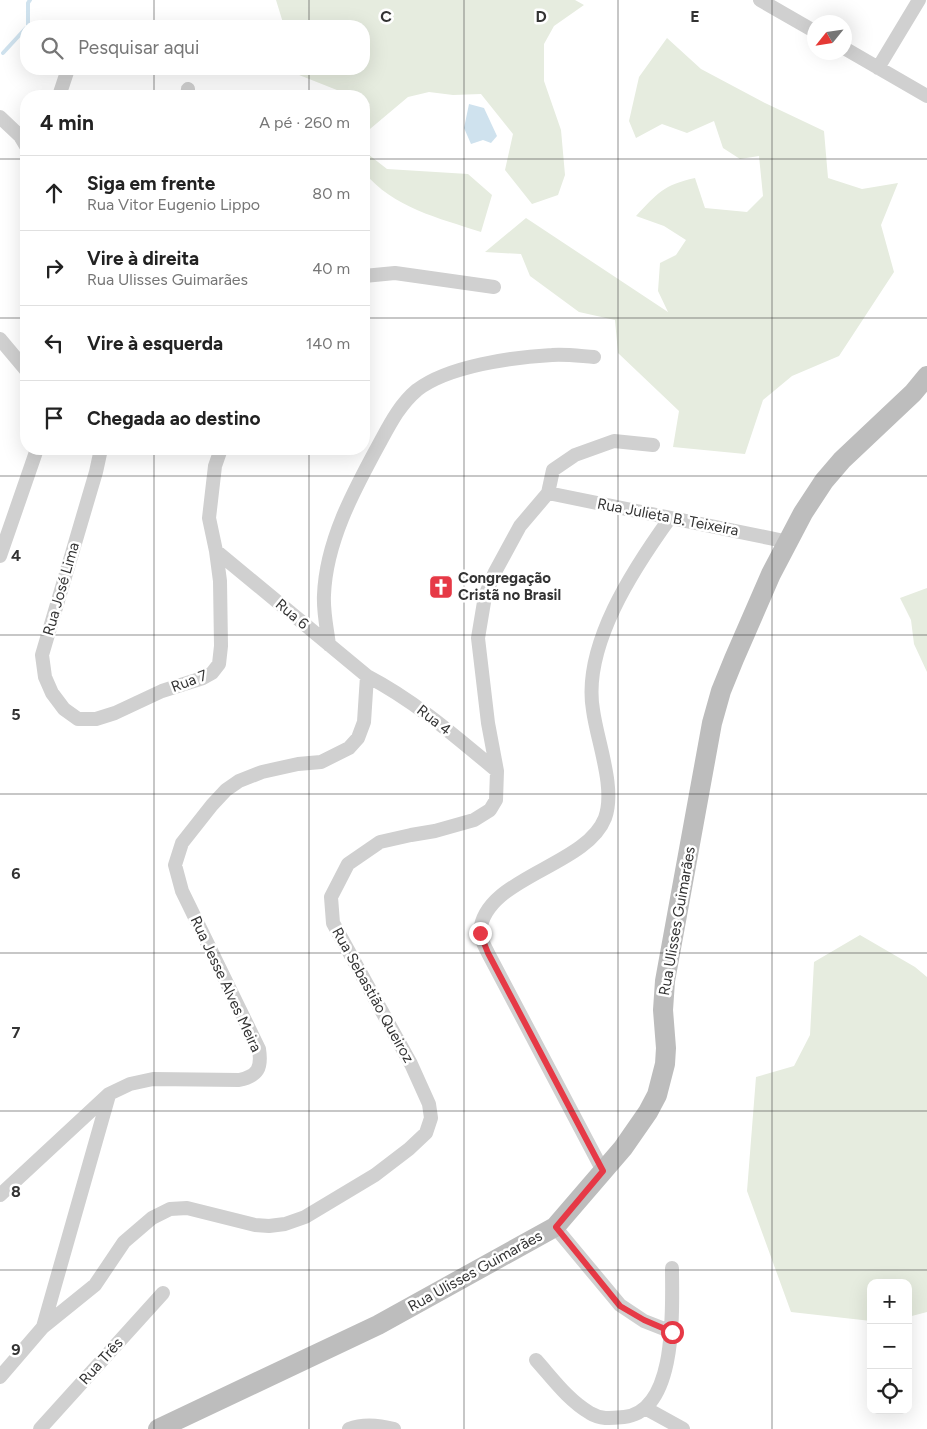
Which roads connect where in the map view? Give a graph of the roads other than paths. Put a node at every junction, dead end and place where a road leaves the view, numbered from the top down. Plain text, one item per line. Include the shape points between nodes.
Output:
1 (760, 0) edge
2 (919, 0) edge
3 (807, 27) edge
4 (852, 53) edge
5 (878, 68) junction
6 (66, 75) edge
7 (61, 90) edge
8 (927, 96) edge
9 (0, 117) edge
10 (20, 136) edge
11 (370, 275) edge
12 (494, 286) dead end
13 (0, 339) edge
14 (594, 357) dead end
15 (20, 363) edge
16 (927, 376) edge
17 (653, 445) dead end
18 (35, 455) edge
19 (100, 455) edge
20 (219, 455) edge
21 (548, 493) junction
22 (670, 518) junction
23 (789, 542) junction
24 (216, 551) junction
25 (0, 556) edge
26 (329, 645) junction
27 (367, 676) junction
28 (78, 719) joint
29 (497, 771) junction
30 (109, 1094) junction
31 (603, 1171) junction
32 (0, 1196) edge
33 (556, 1227) junction
34 (672, 1268) dead end
35 (163, 1293) dead end
36 (43, 1327) junction
37 (672, 1332) junction
38 (536, 1360) dead end
39 (0, 1377) edge
40 (645, 1408) junction
41 (40, 1429) edge
42 (158, 1429) edge
43 (349, 1429) edge
44 (394, 1429) edge
45 (683, 1429) edge

1 - 3 street
2 - 5 street
4 - 5 street
5 - 8 street
6 - 7 street
9 - 10 street
11 - 12 street via 395,273
13 - 15 street
14 - 26 street via 553,354 471,367 431,382 399,409 339,525 328,564 324,596
16 - 23 main road, Rua Ulisses Guimarães via 824,481 802,513
17 - 21 street, Rua Sebastião Queiroz via 614,441 575,455 553,470
18 - 25 street
19 - 28 street, Rua José Lima via 42,654 45,677 52,693 64,709
20 - 24 street, Rua 7 via 209,518
21 - 22 street, Rua Julieta B. Teixeira
21 - 29 street, Rua Sebastião Queiroz via 520,526 482,608 478,638
22 - 23 street, Rua Julieta B. Teixeira
22 - 31 street via 644,553 622,594 604,631 594,664 592,709 609,800 605,817 598,832 579,848 530,876 493,903 480,933
23 - 31 main road, Rua Ulisses Guimarães via 771,574 734,659 712,723 665,981 666,1048 662,1082 648,1112
24 - 26 street, Rua 6
24 - 28 street, Rua 7 via 221,646 219,664 212,673 115,713 96,719
26 - 27 street, Rua 6
27 - 29 street, Rua 4 via 411,702
27 - 30 street, Rua Jesse Alves Meira via 364,722 358,738 349,748 321,762 262,772 239,781 212,804 182,843 175,865 182,890 259,1049 261,1061 256,1072 250,1078 239,1080 153,1079 130,1084
29 - 36 street, Rua Sebastião Queiroz via 496,800 490,810 474,820 380,842 348,864 331,897 333,923 411,1064 429,1104 431,1118 426,1133 376,1175 305,1217 286,1224 255,1225 187,1208 170,1209 152,1218 124,1242 95,1285
30 - 32 street
30 - 36 street
31 - 33 main road, Rua Ulisses Guimarães
33 - 37 street via 620,1306
33 - 42 main road, Rua Ulisses Guimarães via 378,1325
34 - 37 street
35 - 41 street, Rua Três
36 - 39 street, Rua Sebastião Queiroz
37 - 40 street via 660,1388
38 - 40 street via 571,1400 592,1415 608,1419 629,1416
40 - 45 street
43 - 44 street via 376,1425

